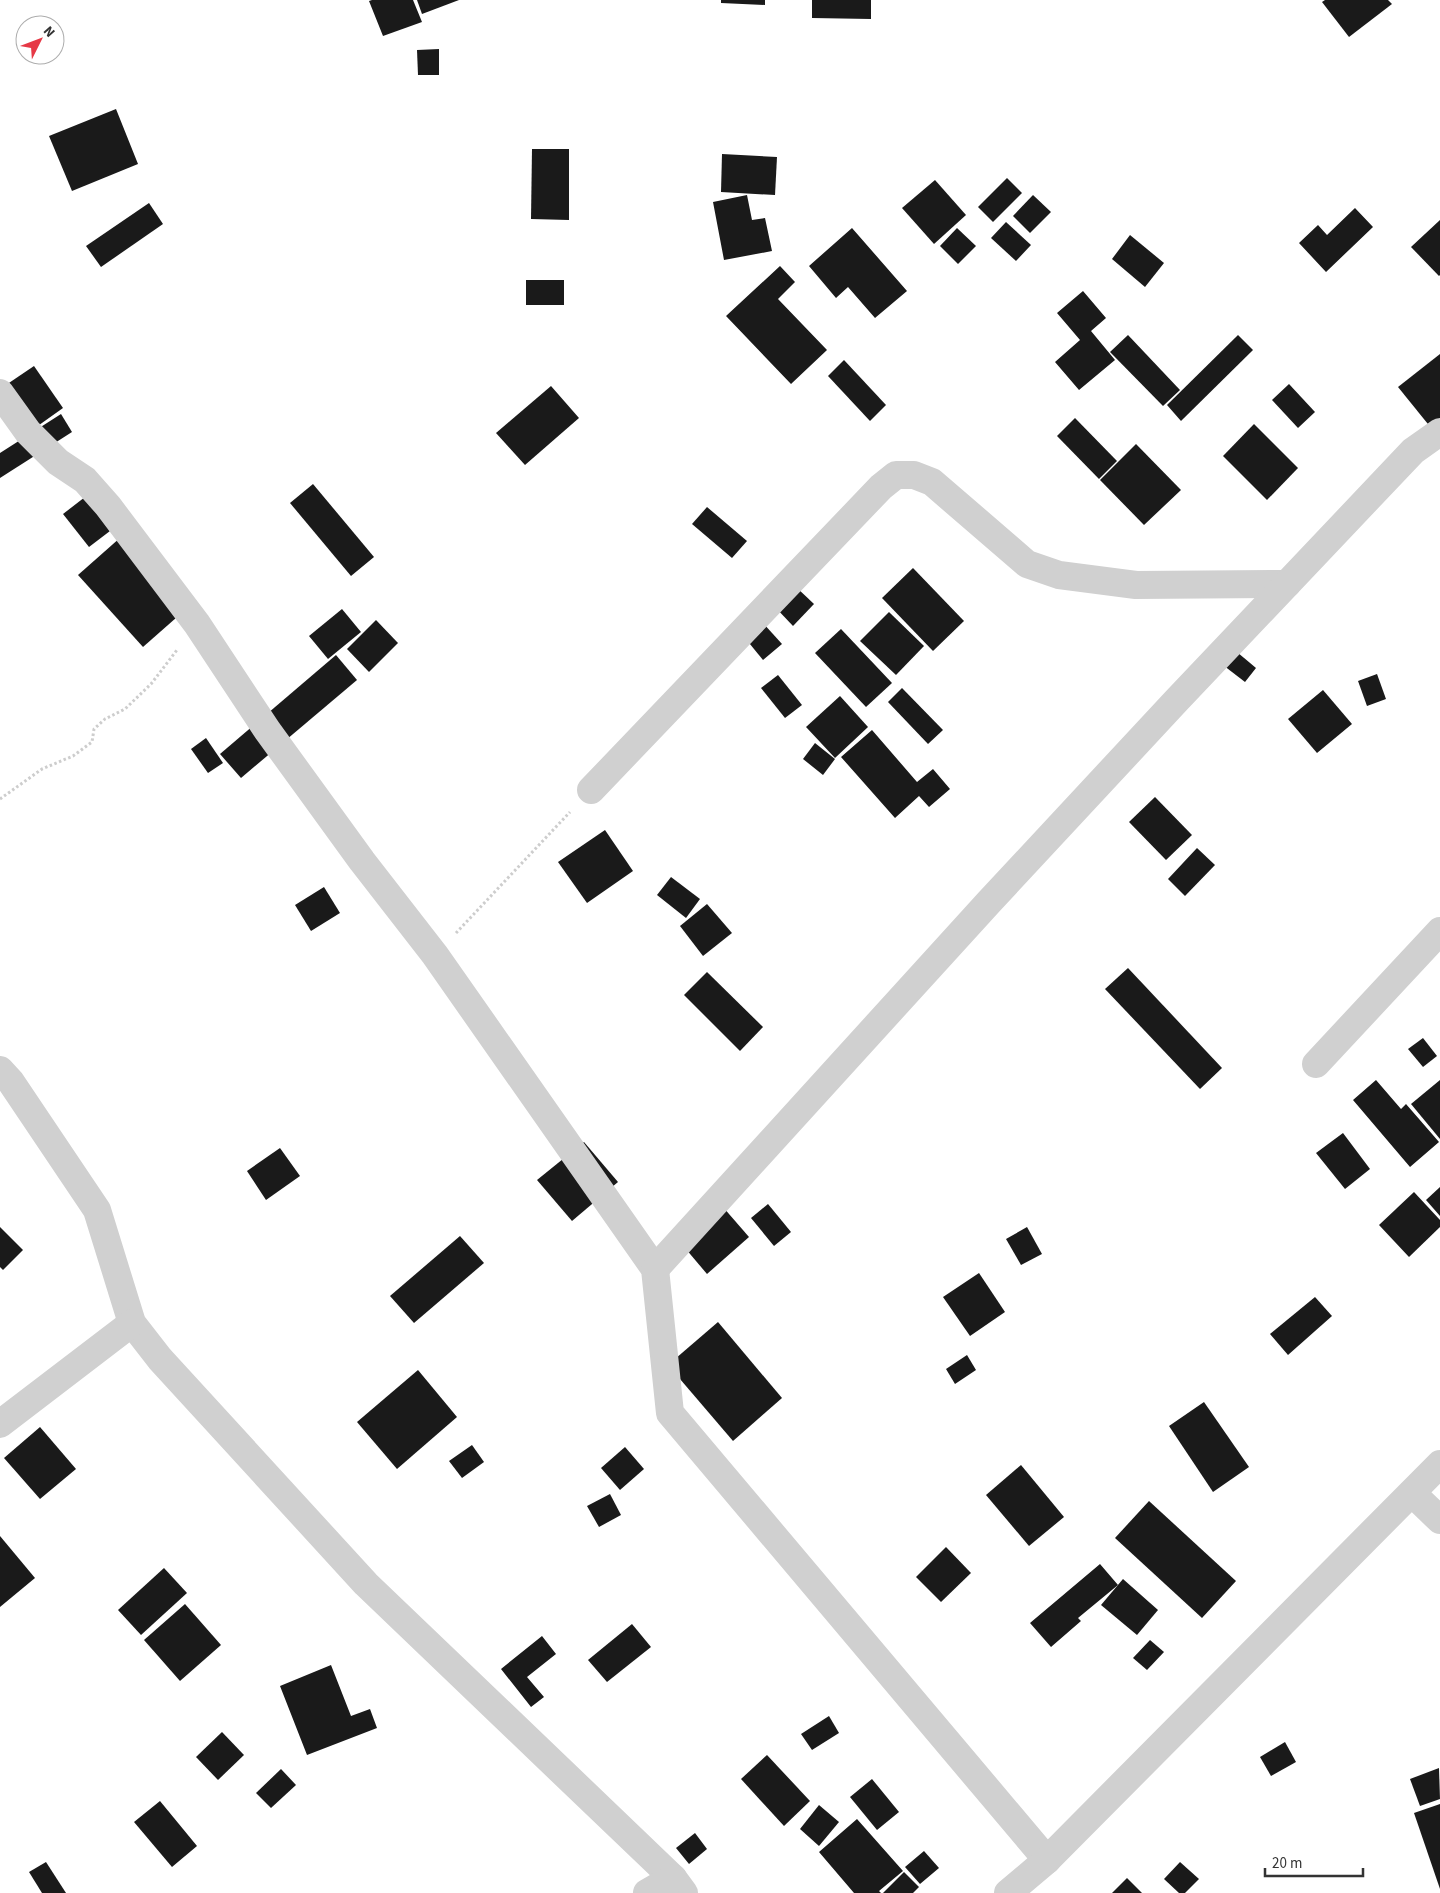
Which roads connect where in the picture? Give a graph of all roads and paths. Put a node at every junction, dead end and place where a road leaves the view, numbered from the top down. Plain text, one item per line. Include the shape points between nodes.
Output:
1 (0, 393) edge
2 (1440, 432) edge
3 (1287, 584) junction
4 (197, 624) junction
5 (591, 790) joint
6 (0, 799) edge
7 (1440, 931) edge
8 (435, 955) junction
9 (1316, 1064) dead end
10 (4, 1081) edge
11 (655, 1269) junction
12 (132, 1323) junction
13 (0, 1424) edge
14 (1440, 1464) edge
15 (1412, 1493) junction
16 (1440, 1520) edge
17 (1047, 1860) junction
18 (678, 1886) edge
19 (647, 1893) edge
20 (1008, 1893) edge

1 - 4 street via 28,432 58,462 85,480 108,506
2 - 3 street via 1413,451
3 - 5 street via 1136,585 1059,575 1027,564 932,482 914,475 896,476 881,487
3 - 11 street via 982,910
4 - 6 path via 151,684 125,709 94,729 92,742 73,756 42,769
4 - 8 street via 267,730
5 - 8 path
7 - 9 street
8 - 11 street
10 - 12 street via 97,1210
11 - 17 street via 670,1413
12 - 13 street
12 - 18 street via 160,1360 366,1584
14 - 15 street
15 - 16 street
15 - 17 street
17 - 20 street
18 - 19 street

